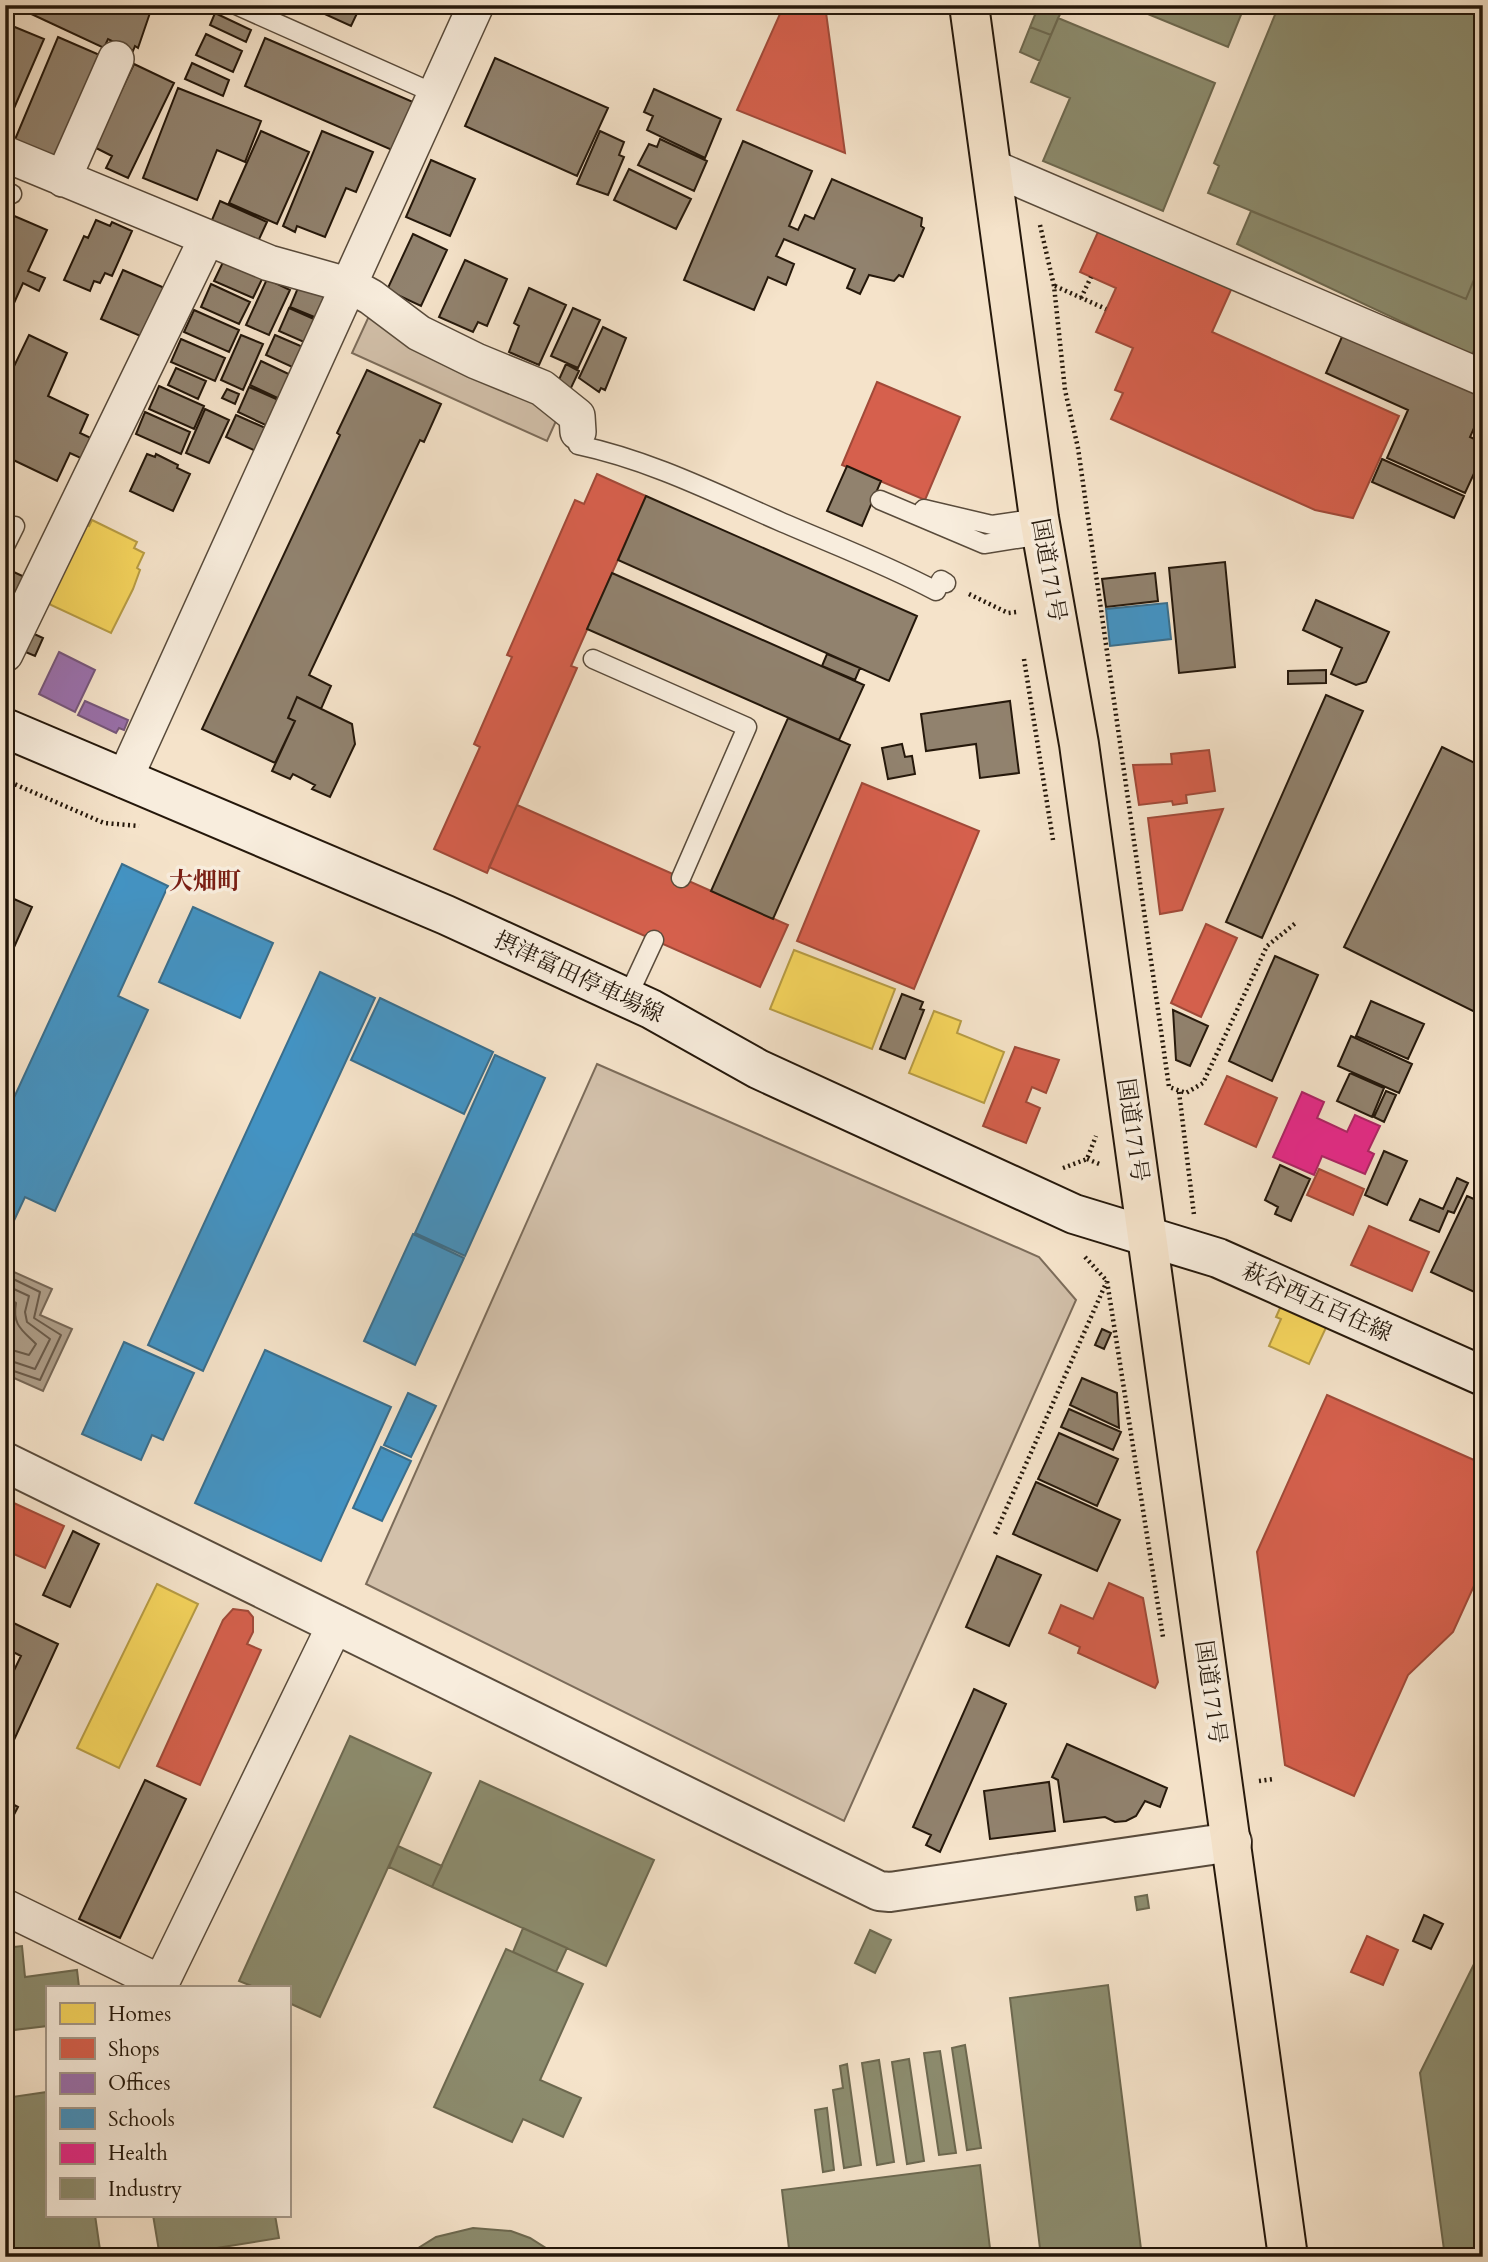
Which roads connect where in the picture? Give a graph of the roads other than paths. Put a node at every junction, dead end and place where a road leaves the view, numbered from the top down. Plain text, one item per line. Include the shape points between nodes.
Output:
1 (236, 5) edge
2 (476, 5) edge
3 (969, 5) edge
4 (116, 59) dead end
5 (420, 87) dead end
6 (5, 154) edge
7 (991, 167) junction
8 (63, 179) junction
9 (207, 238) junction
10 (351, 286) junction
11 (1483, 378) edge
12 (578, 432) joint
13 (887, 502) dead end
14 (1041, 526) junction
15 (946, 583) road end
16 (5, 654) edge
17 (593, 659) dead end
18 (5, 728) edge
19 (124, 780) junction
20 (681, 878) dead end
21 (654, 940) dead end
22 (627, 998) junction
23 (1148, 1237) junction
24 (1480, 1366) edge
25 (5, 1462) edge
26 (336, 1623) junction
27 (1232, 1842) junction
28 (5, 1907) edge
29 (1288, 2257) edge

1 - 5 lane
2 - 10 street
3 - 7 highway, 国道171号
4 - 8 street
6 - 8 street
7 - 11 street
7 - 14 highway, 国道171号
8 - 9 street
9 - 10 street
9 - 16 street
10 - 12 street via 446,348 542,388 578,416
10 - 19 street
12 - 15 lane via 578,445 660,468 882,563 936,592 940,580
13 - 14 lane via 992,525
14 - 23 highway, 国道171号 via 1079,744
17 - 20 lane via 747,727
18 - 19 main road, 摂津富田停車場線
19 - 22 main road, 摂津富田停車場線 via 318,859
21 - 22 lane
22 - 23 main road, 摂津富田停車場線 via 758,1069 1074,1214
23 - 24 main road, 萩谷西五百住線 via 1218,1258
23 - 27 highway, 国道171号
25 - 26 main road
26 - 27 main road via 879,1891
26 - 28 street via 162,1983
27 - 29 highway, 国道171号

